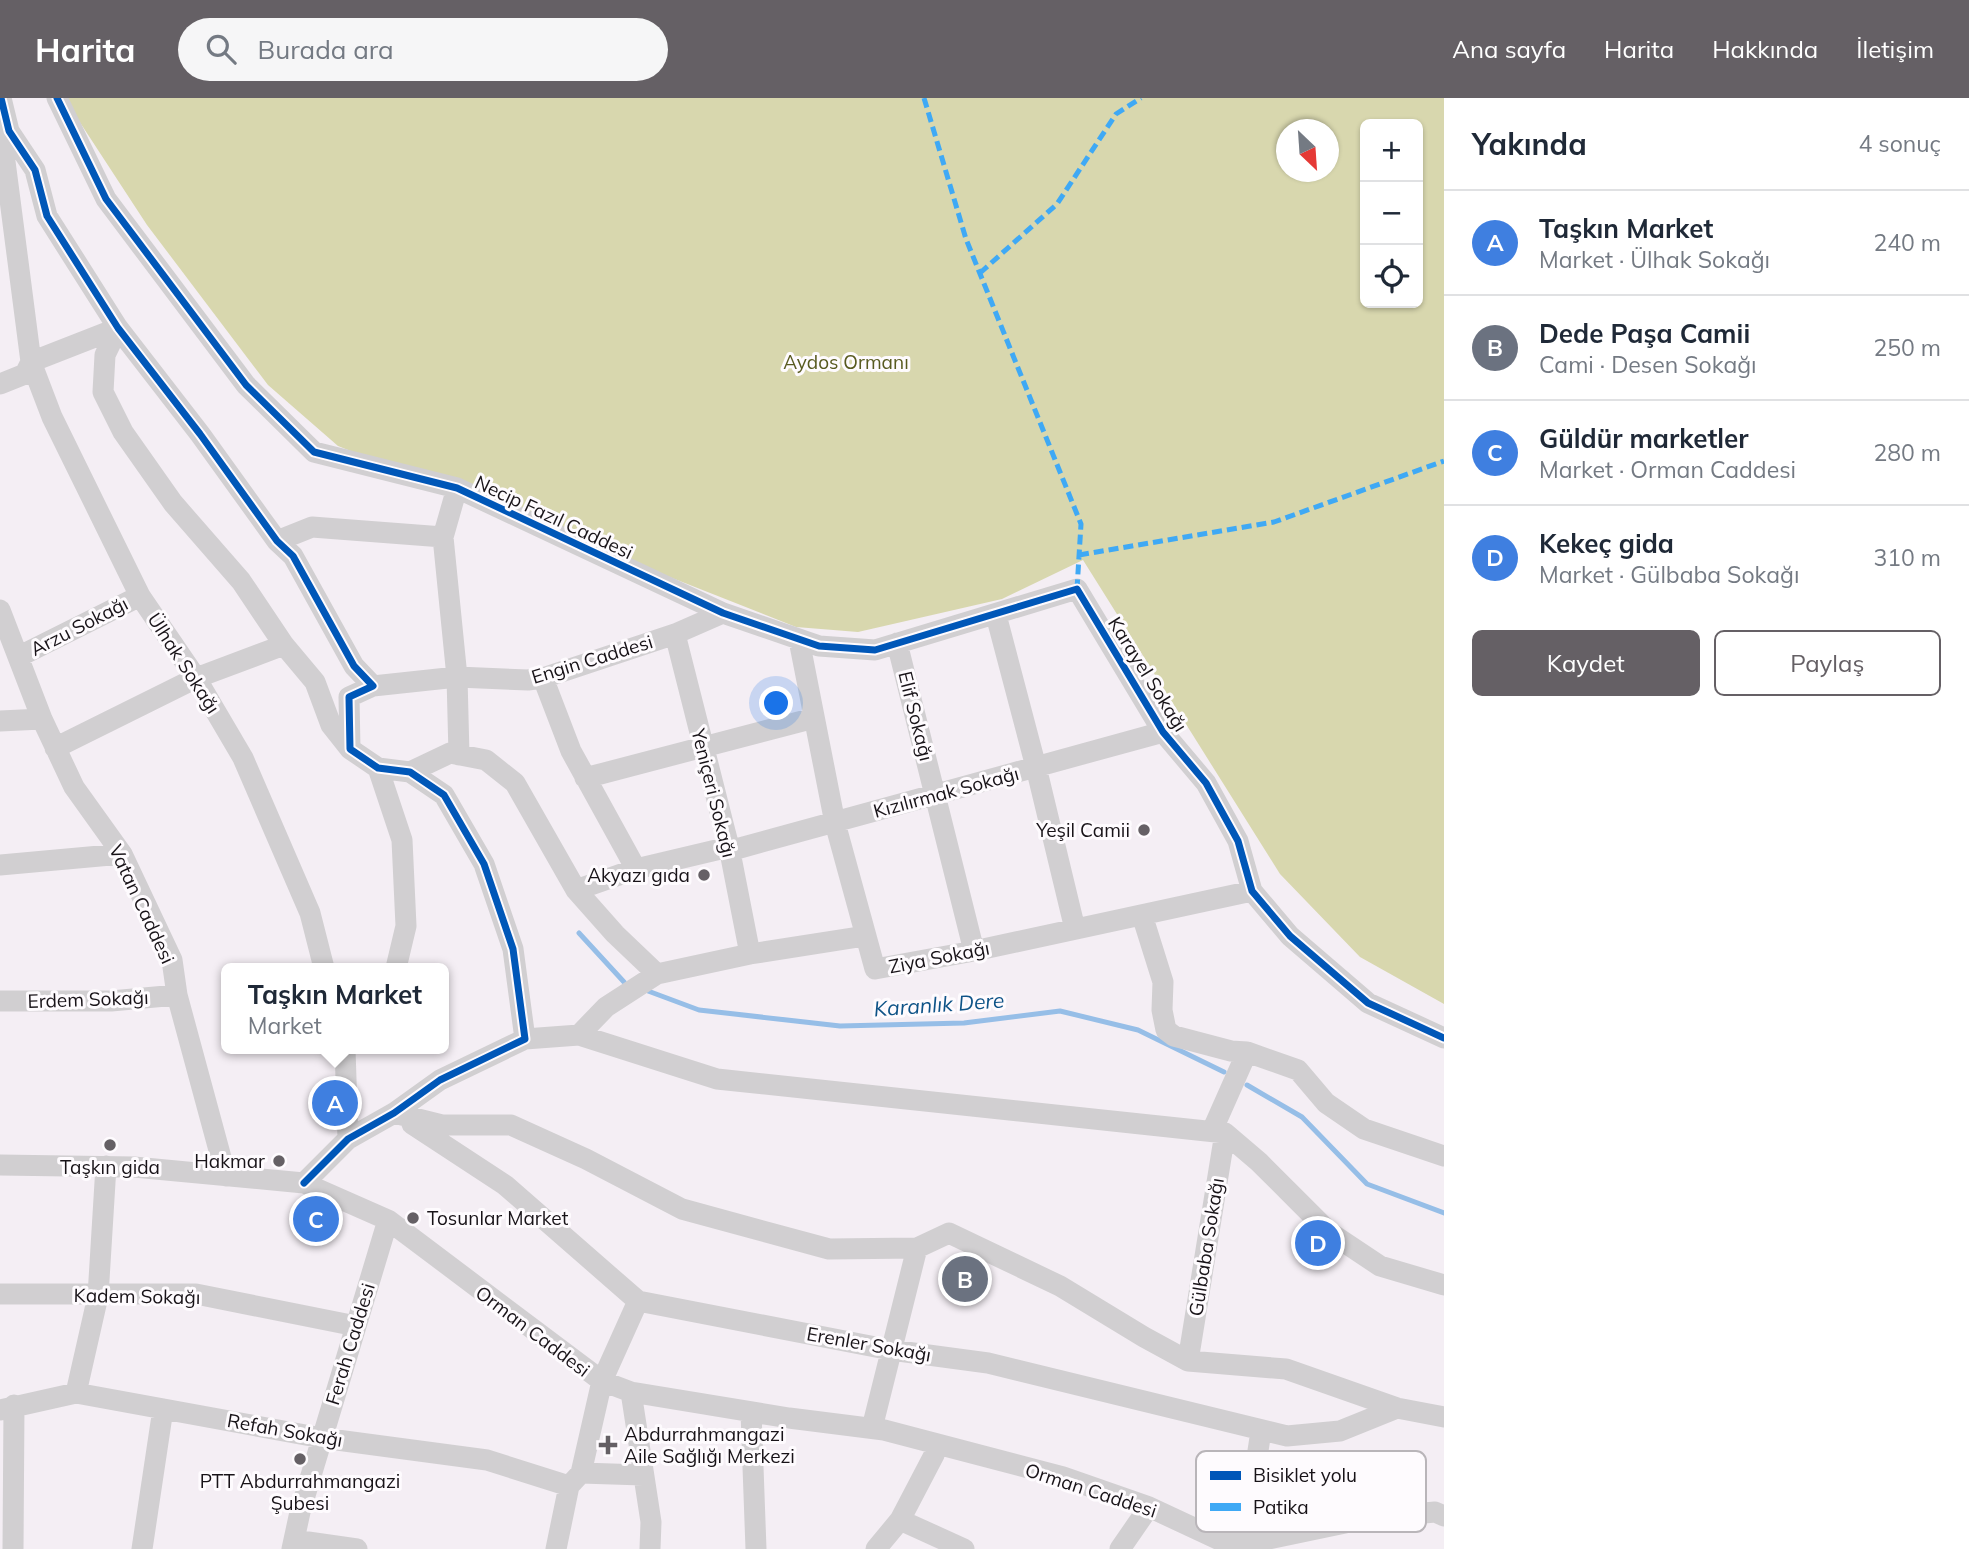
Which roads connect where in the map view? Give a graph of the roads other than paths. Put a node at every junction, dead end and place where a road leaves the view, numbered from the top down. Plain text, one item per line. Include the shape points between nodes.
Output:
1 (1, 98) edge
2 (57, 98) edge
3 (4, 143) edge
4 (118, 328) junction
5 (31, 362) junction
6 (0, 384) edge
7 (457, 488) junction
8 (443, 537) junction
9 (277, 541) junction
10 (1077, 590) joint
11 (140, 596) junction
12 (0, 610) edge
13 (723, 613) junction
14 (996, 615) junction
15 (675, 634) junction
16 (799, 640) junction
17 (897, 643) junction
18 (284, 645) junction
19 (18, 657) junction
20 (457, 677) junction
21 (196, 678) junction
22 (542, 678) junction
23 (373, 686) junction
24 (814, 718) junction
25 (42, 719) junction
26 (0, 721) edge
27 (1163, 732) junction
28 (55, 748) junction
29 (703, 748) junction
30 (350, 750) junction
31 (459, 755) junction
32 (378, 768) junction
33 (1036, 768) junction
34 (410, 772) junction
35 (585, 778) junction
36 (936, 795) junction
37 (835, 823) junction
38 (729, 849) junction
39 (122, 854) junction
40 (0, 865) edge
41 (636, 869) junction
42 (576, 890) junction
43 (1252, 891) junction
44 (1142, 915) junction
45 (1075, 929) junction
46 (865, 936) junction
47 (974, 951) junction
48 (750, 954) junction
49 (323, 963) edge
50 (397, 963) edge
51 (657, 974) junction
52 (177, 995) junction
53 (0, 1001) edge
54 (579, 1035) junction
55 (1444, 1038) edge
56 (525, 1039) junction
57 (1247, 1052) junction
58 (345, 1054) edge
59 (394, 1113) junction
60 (1218, 1132) junction
61 (348, 1139) junction
62 (1444, 1156) edge
63 (0, 1165) edge
64 (106, 1166) junction
65 (226, 1176) junction
66 (304, 1183) junction
67 (388, 1220) junction
68 (917, 1248) junction
69 (1444, 1285) edge
70 (0, 1294) edge
71 (98, 1296) junction
72 (638, 1301) junction
73 (356, 1326) junction
74 (891, 1350) junction
75 (1188, 1361) junction
76 (601, 1381) junction
77 (631, 1392) junction
78 (76, 1393) junction
79 (7, 1408) edge
80 (1397, 1408) junction
81 (163, 1409) junction
82 (751, 1412) junction
83 (1444, 1417) edge
84 (872, 1429) junction
85 (1261, 1432) junction
86 (322, 1438) junction
87 (934, 1443) junction
88 (1258, 1451) edge
89 (642, 1475) junction
90 (575, 1480) junction
91 (1149, 1507) junction
92 (1426, 1513) edge
93 (1444, 1516) edge
94 (900, 1520) junction
95 (1196, 1528) edge
96 (1204, 1532) edge
97 (1305, 1532) edge
98 (293, 1544) edge
99 (1237, 1547) edge
100 (13, 1549) edge
101 (142, 1549) edge
102 (357, 1549) edge
103 (556, 1549) edge
104 (650, 1549) edge
105 (755, 1549) edge
106 (876, 1549) edge
107 (964, 1549) edge
108 (1120, 1549) edge

1 - 3 street
2 - 7 street, Necip Fazıl Caddesi via 106,199 246,385 314,452
3 - 4 street via 35,170 47,216
3 - 5 street, Ülhak Sokağı
4 - 5 street
4 - 9 street
4 - 18 street via 105,355 103,392 123,432 173,503 242,581
5 - 6 street via 24,374
5 - 11 street, Ülhak Sokağı via 52,417
7 - 8 street
7 - 13 street, Necip Fazıl Caddesi
8 - 9 street via 312,527
8 - 20 street
9 - 23 street via 293,556 354,666
10 - 14 street, Necip Fazıl Caddesi
10 - 27 street, Karayel Sokağı
11 - 19 street, Arzu Sokağı
11 - 21 street, Ülhak Sokağı
12 - 19 street, Vatan Caddesi
13 - 15 street, Engin Caddesi
13 - 16 street, Necip Fazıl Caddesi
14 - 17 street, Necip Fazıl Caddesi
14 - 33 street
15 - 22 street, Engin Caddesi
15 - 29 street, Yeniçeri Sokağı
16 - 17 street, Necip Fazıl Caddesi via 875,650
16 - 24 street, Ziya Sokağı
17 - 36 street, Elif Sokağı
18 - 21 street
18 - 30 street via 316,682 331,725
19 - 25 street, Vatan Caddesi
20 - 22 street, Engin Caddesi
20 - 23 street, Engin Caddesi
20 - 31 street
21 - 28 street
21 - 49 street, Ülhak Sokağı via 243,758 310,913
22 - 35 street
23 - 30 street via 349,697
24 - 29 street
24 - 37 street, Ziya Sokağı
25 - 26 street
25 - 28 street, Vatan Caddesi
27 - 33 street, Kızılırmak Sokağı
27 - 43 street, Karayel Sokağı via 1213,794 1238,841
28 - 39 street, Vatan Caddesi via 74,787
29 - 35 street
29 - 38 street, Yeniçeri Sokağı
30 - 32 street
31 - 34 street via 450,753
31 - 42 street via 486,760 515,783
32 - 34 street
32 - 50 street via 402,840 406,926
33 - 36 street, Kızılırmak Sokağı
33 - 45 street
34 - 56 street via 444,794 484,864 513,950
35 - 41 street
36 - 37 street, Kızılırmak Sokağı
36 - 47 street, Elif Sokağı
37 - 38 street, Kızılırmak Sokağı
37 - 46 street, Ziya Sokağı
38 - 41 street, Kızılırmak Sokağı
38 - 48 street, Yeniçeri Sokağı
39 - 40 street
39 - 52 street, Vatan Caddesi via 172,960
41 - 42 street, Kızılırmak Sokağı
42 - 51 street
43 - 44 street, Ziya Sokağı
43 - 55 street, Karayel Sokağı via 1290,936 1367,1003
44 - 45 street, Ziya Sokağı
44 - 57 street via 1164,982 1166,1030 1174,1037
45 - 47 street, Ziya Sokağı
46 - 47 street, Ziya Sokağı via 874,969
46 - 48 street
48 - 51 street
51 - 54 street via 606,1007
52 - 53 street, Erdem Sokağı via 111,1001
52 - 65 street, Vatan Caddesi
54 - 56 street
54 - 60 street via 718,1079
56 - 59 street via 440,1080
57 - 60 street, Gülbaba Sokağı
57 - 62 street via 1298,1070 1326,1103 1364,1129
58 - 61 street
59 - 61 street
59 - 68 street via 442,1125 511,1125 682,1209 829,1249
59 - 72 street via 505,1185
60 - 69 street via 1259,1163 1329,1231 1380,1266
60 - 75 street, Gülbaba Sokağı
61 - 66 street
63 - 64 street, Orman Caddesi
64 - 65 street, Orman Caddesi
64 - 71 street
65 - 66 street, Orman Caddesi
66 - 67 street, Orman Caddesi
67 - 73 street, Ferah Caddesi
67 - 76 street, Orman Caddesi
68 - 74 street
68 - 75 street via 948,1233 1060,1286
70 - 71 street, Kadem Sokağı
71 - 73 street, Kadem Sokağı via 196,1294
71 - 78 street
72 - 74 street, Erenler Sokağı
72 - 76 street
73 - 86 street, Ferah Caddesi
74 - 84 street
74 - 85 street, Erenler Sokağı via 988,1363
75 - 80 street via 1286,1368
76 - 77 street, Orman Caddesi
76 - 90 street
77 - 82 street, Orman Caddesi
77 - 89 street
78 - 79 street, Refah Sokağı
78 - 81 street, Refah Sokağı
79 - 100 street
80 - 83 street
80 - 85 street, Erenler Sokağı via 1340,1431 1287,1436
81 - 86 street, Refah Sokağı
81 - 101 street
82 - 84 street, Orman Caddesi
82 - 105 street
84 - 87 street, Orman Caddesi
85 - 88 street
86 - 90 street, Refah Sokağı via 487,1460
86 - 98 street, Ferah Caddesi
87 - 91 street, Orman Caddesi via 1063,1477
87 - 94 street via 934,1455
89 - 90 street, Refah Sokağı
89 - 104 street via 651,1522
90 - 103 street
91 - 95 street, Orman Caddesi
91 - 108 street
92 - 93 street
94 - 106 street
94 - 107 street
96 - 99 street, Orman Caddesi
97 - 99 street
98 - 102 street

